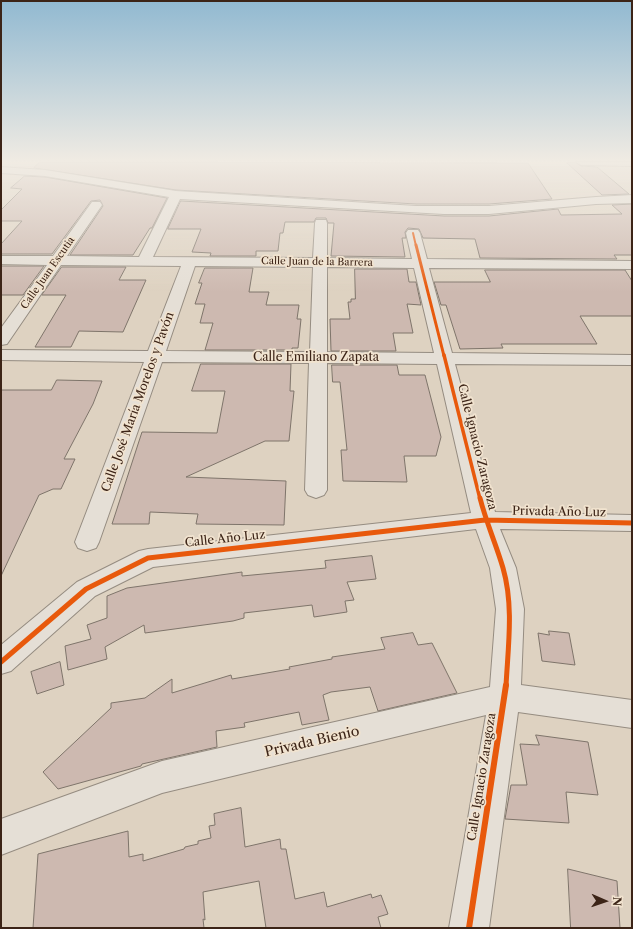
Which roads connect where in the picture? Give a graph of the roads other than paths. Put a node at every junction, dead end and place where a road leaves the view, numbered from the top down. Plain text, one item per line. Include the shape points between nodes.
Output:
1 (96, 205) dead end
2 (171, 205) edge
3 (357, 205) edge
4 (538, 205) edge
5 (321, 223) dead end
6 (413, 233) dead end
7 (1, 260) edge
8 (57, 260) junction
9 (144, 261) junction
10 (190, 261) junction
11 (320, 262) junction
12 (420, 263) junction
13 (632, 265) edge
14 (1, 340) edge
15 (1, 355) edge
16 (155, 356) junction
17 (318, 358) junction
18 (444, 359) junction
19 (632, 360) edge
20 (316, 490) dead end
21 (485, 520) junction
22 (632, 523) edge
23 (87, 542) dead end
24 (1, 662) edge
25 (505, 698) junction
26 (632, 714) edge
27 (1, 837) edge
28 (469, 928) edge

1 - 8 street, Calle Juan Escutia
2 - 9 street
3 - 4 street via 455,211
5 - 11 street
6 - 12 street, Calle Ignacio Zaragoza
7 - 8 street, Calle Juan de la Barrera
8 - 9 street, Calle Juan de la Barrera
8 - 14 street, Calle Juan Escutia
9 - 10 street, Calle Juan de la Barrera
10 - 11 street, Calle Juan de la Barrera
10 - 16 street, Calle José María Morelos y Pavón
11 - 12 street, Calle Juan de la Barrera
11 - 17 street
12 - 13 street, Calle Juan de la Barrera
12 - 18 street, Calle Ignacio Zaragoza
15 - 16 street, Calle Emiliano Zapata
16 - 17 street, Calle Emiliano Zapata
16 - 23 street, Calle José María Morelos y Pavón
17 - 18 street, Calle Emiliano Zapata
17 - 20 street
18 - 19 street, Calle Emiliano Zapata
18 - 21 street, Calle Ignacio Zaragoza
21 - 22 street, Privada Año Luz
21 - 24 street, Calle Año Luz via 148,558 86,589
21 - 25 street, Calle Ignacio Zaragoza via 502,568 510,609
25 - 26 street, Privada Bienio
25 - 27 street, Privada Bienio via 162,778
25 - 28 street, Calle Ignacio Zaragoza

